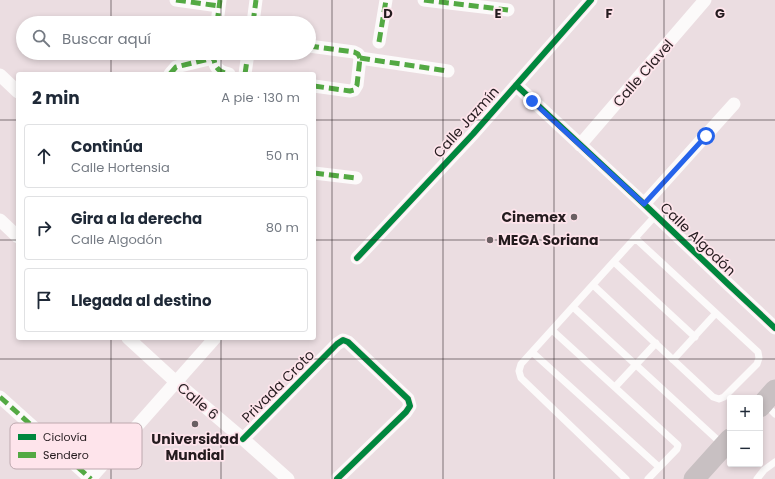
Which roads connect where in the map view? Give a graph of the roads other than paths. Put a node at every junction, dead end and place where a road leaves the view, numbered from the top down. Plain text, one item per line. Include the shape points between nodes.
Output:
1 (176, 0) edge
2 (256, 0) edge
3 (386, 0) edge
4 (424, 0) edge
5 (591, 0) edge
6 (705, 0) edge
7 (219, 3) edge
8 (508, 10) dead end
9 (218, 16) edge
10 (254, 16) edge
11 (379, 42) dead end
12 (316, 47) edge
13 (360, 58) junction
14 (200, 60) edge
15 (215, 60) edge
16 (247, 60) edge
17 (448, 71) dead end
18 (172, 72) edge
19 (222, 72) edge
20 (245, 72) edge
21 (0, 75) edge
22 (516, 85) junction
23 (316, 86) edge
24 (16, 90) edge
25 (734, 104) dead end
26 (580, 145) junction
27 (316, 173) edge
28 (356, 178) dead end
29 (644, 204) junction
30 (656, 215) junction
31 (0, 220) edge
32 (16, 235) edge
33 (635, 238) junction
34 (357, 258) dead end
35 (614, 262) junction
36 (593, 285) junction
37 (573, 307) junction
38 (716, 313) junction
39 (775, 328) edge
40 (552, 330) junction
41 (694, 337) junction
42 (130, 340) edge
43 (213, 340) edge
44 (656, 344) junction
45 (532, 352) junction
46 (674, 360) junction
47 (636, 365) junction
48 (176, 382) junction
49 (615, 388) junction
50 (0, 396) edge
51 (29, 423) edge
52 (140, 423) edge
53 (243, 439) junction
54 (727, 442) edge
55 (775, 462) edge
56 (659, 468) junction
57 (79, 469) edge
58 (99, 469) edge
59 (281, 476) edge
60 (90, 479) edge
61 (337, 479) edge
62 (626, 479) edge
63 (648, 479) edge
64 (694, 479) edge
65 (757, 479) edge

1 - 7 street
2 - 10 street
3 - 11 street
4 - 8 street
5 - 22 street, Calle Jazmín
6 - 26 street, Calle Clavel
7 - 9 street
12 - 13 street via 354,52
13 - 17 street
13 - 23 street via 357,85 354,90
14 - 18 street via 176,67
15 - 19 street via 216,67
16 - 20 street
21 - 24 street
22 - 26 street, Calle Algodón
22 - 34 street, Calle Jazmín
25 - 29 street
26 - 29 street, Calle Algodón
27 - 28 street
29 - 30 street, Calle Algodón
30 - 33 lane
30 - 39 street, Calle Algodón
31 - 32 street
33 - 35 lane
33 - 38 lane
35 - 36 lane
35 - 41 lane
36 - 37 lane
36 - 44 lane
37 - 40 lane
37 - 47 lane
38 - 41 lane
38 - 46 lane via 758,352 757,364 724,397 719,398 713,396
40 - 45 lane
40 - 49 lane
41 - 46 lane
42 - 48 street, Calle 6
43 - 48 street
44 - 46 lane
44 - 47 lane
45 - 56 lane
45 - 62 lane via 521,364 521,378
47 - 49 lane
47 - 54 lane
48 - 52 street
48 - 53 street, Calle 6
49 - 56 lane via 678,445
50 - 51 street
53 - 59 street, Calle 6
53 - 61 street, Privada Croto via 337,344 343,340 348,342 408,399 410,406
54 - 64 main road
55 - 65 lane
56 - 63 lane
57 - 60 street
58 - 60 street

